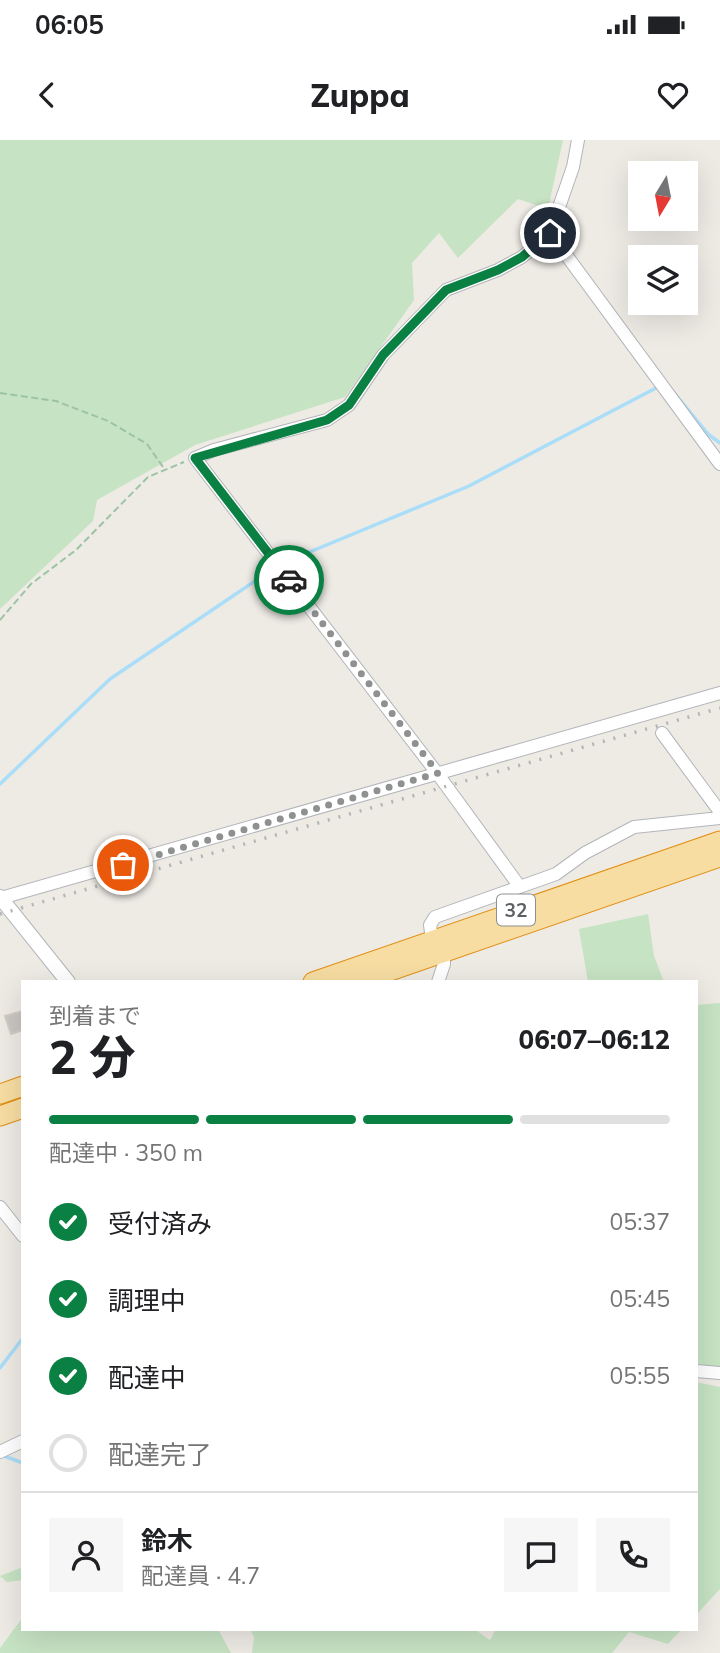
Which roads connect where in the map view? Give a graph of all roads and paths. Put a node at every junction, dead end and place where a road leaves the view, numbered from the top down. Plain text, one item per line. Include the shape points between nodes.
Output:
1 (578, 140) edge
2 (550, 233) junction
3 (0, 393) edge
4 (195, 458) junction
5 (720, 464) edge
6 (164, 468) junction
7 (0, 620) edge
8 (720, 693) edge
9 (663, 733) dead end
10 (438, 773) junction
11 (720, 812) edge
12 (720, 818) edge
13 (720, 841) edge
14 (720, 857) edge
15 (520, 887) junction
16 (1, 898) edge
17 (438, 946) junction
18 (66, 980) edge
19 (320, 980) edge
20 (362, 980) edge
21 (439, 980) edge
22 (21, 1087) edge
23 (0, 1094) edge
24 (21, 1109) edge
25 (0, 1116) edge
26 (0, 1207) edge
27 (21, 1233) edge
28 (698, 1371) edge
29 (720, 1374) edge
30 (21, 1442) edge
31 (0, 1452) edge

1 - 2 street
2 - 4 street via 522,257 446,290 383,355 338,414
2 - 5 street
3 - 6 path via 55,401 108,421 147,444
4 - 6 path
4 - 10 street
6 - 7 path via 148,477 76,550 31,584
8 - 10 street
9 - 11 street
10 - 15 street
10 - 16 street
12 - 15 street via 635,827 556,874
13 - 17 highway, 32
14 - 17 highway, 32
15 - 17 street via 435,918 430,925
16 - 18 street
17 - 19 highway, 32
17 - 20 highway, 32
17 - 21 street via 444,964
22 - 23 highway
24 - 25 highway
26 - 27 street
28 - 29 street
30 - 31 street

